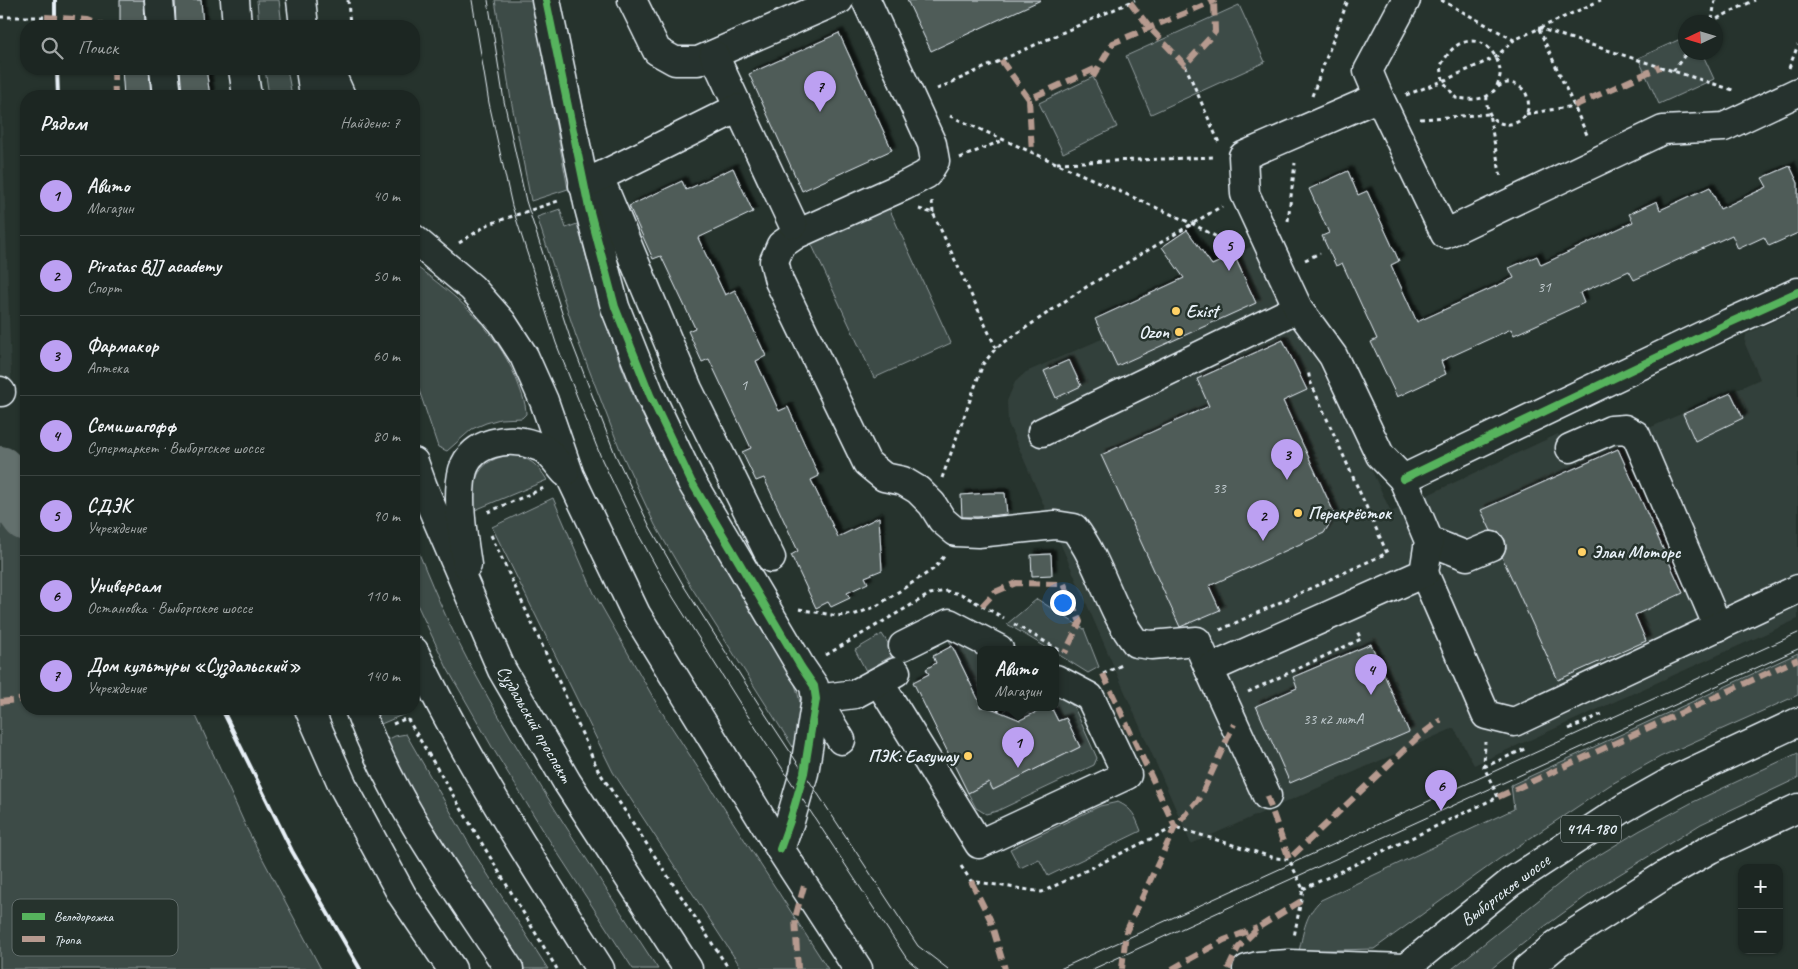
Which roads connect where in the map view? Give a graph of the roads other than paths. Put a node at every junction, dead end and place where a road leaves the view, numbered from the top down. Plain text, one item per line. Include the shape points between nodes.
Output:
1 (159, 0) edge
2 (235, 0) edge
3 (546, 0) edge
4 (632, 0) edge
5 (839, 0) edge
6 (866, 0) edge
7 (1406, 0) edge
8 (161, 20) edge
9 (237, 20) edge
10 (714, 55) junction
11 (165, 75) edge
12 (244, 75) edge
13 (311, 75) edge
14 (332, 75) edge
15 (166, 90) edge
16 (246, 90) edge
17 (313, 90) edge
18 (338, 90) edge
19 (1786, 98) edge
20 (738, 108) junction
21 (1385, 109) junction
22 (582, 187) junction
23 (793, 224) dead end
24 (420, 243) edge
25 (1798, 292) edge
26 (1298, 308) junction
27 (1042, 432) dead end
28 (1570, 448) dead end
29 (420, 479) edge
30 (1404, 480) junction
31 (559, 481) junction
32 (1429, 541) junction
33 (1491, 546) dead end
34 (771, 558) dead end
35 (1424, 573) junction
36 (1798, 589) edge
37 (471, 599) junction
38 (1718, 627) junction
39 (903, 646) dead end
40 (993, 646) edge
41 (420, 663) edge
42 (1209, 669) junction
43 (1059, 681) edge
44 (815, 692) junction
45 (313, 715) edge
46 (361, 715) edge
47 (1798, 722) edge
48 (841, 740) dead end
49 (1267, 796) dead end
50 (1798, 808) edge
51 (780, 849) junction
52 (452, 969) edge
53 (509, 969) edge
54 (600, 969) edge
55 (688, 969) edge
56 (858, 969) edge
57 (1248, 969) edge
58 (1404, 969) edge
59 (1527, 969) edge

1 - 8 main road
2 - 9 main road
3 - 22 main road
4 - 10 main road via 657,51 675,61 698,61
5 - 10 main road
6 - 42 main road via 913,99 936,161 927,174 797,234 781,245 774,261 779,280 867,463 884,477 918,490 956,532 978,533 1055,524 1074,528 1086,543 1126,630 1136,643 1197,641
7 - 21 main road via 1368,71
10 - 20 main road
11 - 15 main road
12 - 16 main road
13 - 17 main road
14 - 18 main road
19 - 21 main road via 1724,127 1663,130 1445,234
20 - 22 main road
20 - 23 main road
21 - 26 main road via 1234,156 1245,194
22 - 34 main road via 688,389
22 - 44 main road via 615,307 650,395 691,481
24 - 31 main road via 472,288 502,322 524,356 544,401
25 - 30 main road
26 - 27 main road
26 - 30 main road via 1333,356 1380,455
28 - 38 main road via 1611,430 1625,429 1636,435
29 - 37 main road, Суздальский проспект
30 - 32 main road
31 - 37 main road via 543,448 525,441 488,444 472,454 463,469 461,485 462,529
31 - 51 main road
32 - 33 main road via 1467,556
32 - 35 main road
35 - 38 main road via 1486,715 1514,722
35 - 42 main road
36 - 38 main road
37 - 55 main road, Суздальский проспект via 502,670 567,782
39 - 40 main road via 949,623
41 - 54 main road via 519,842
42 - 49 main road
43 - 44 main road via 1090,697 1127,775 979,844 888,677 855,694
44 - 48 main road
44 - 51 main road via 804,773
45 - 52 main road via 343,786 402,895
46 - 53 main road via 398,795
47 - 58 main road, Выборгское шоссе / 41А-180 via 1672,781 1624,808 1511,882
50 - 59 main road via 1710,849 1665,875 1557,944
51 - 56 main road
57 - 58 main road via 1289,964

